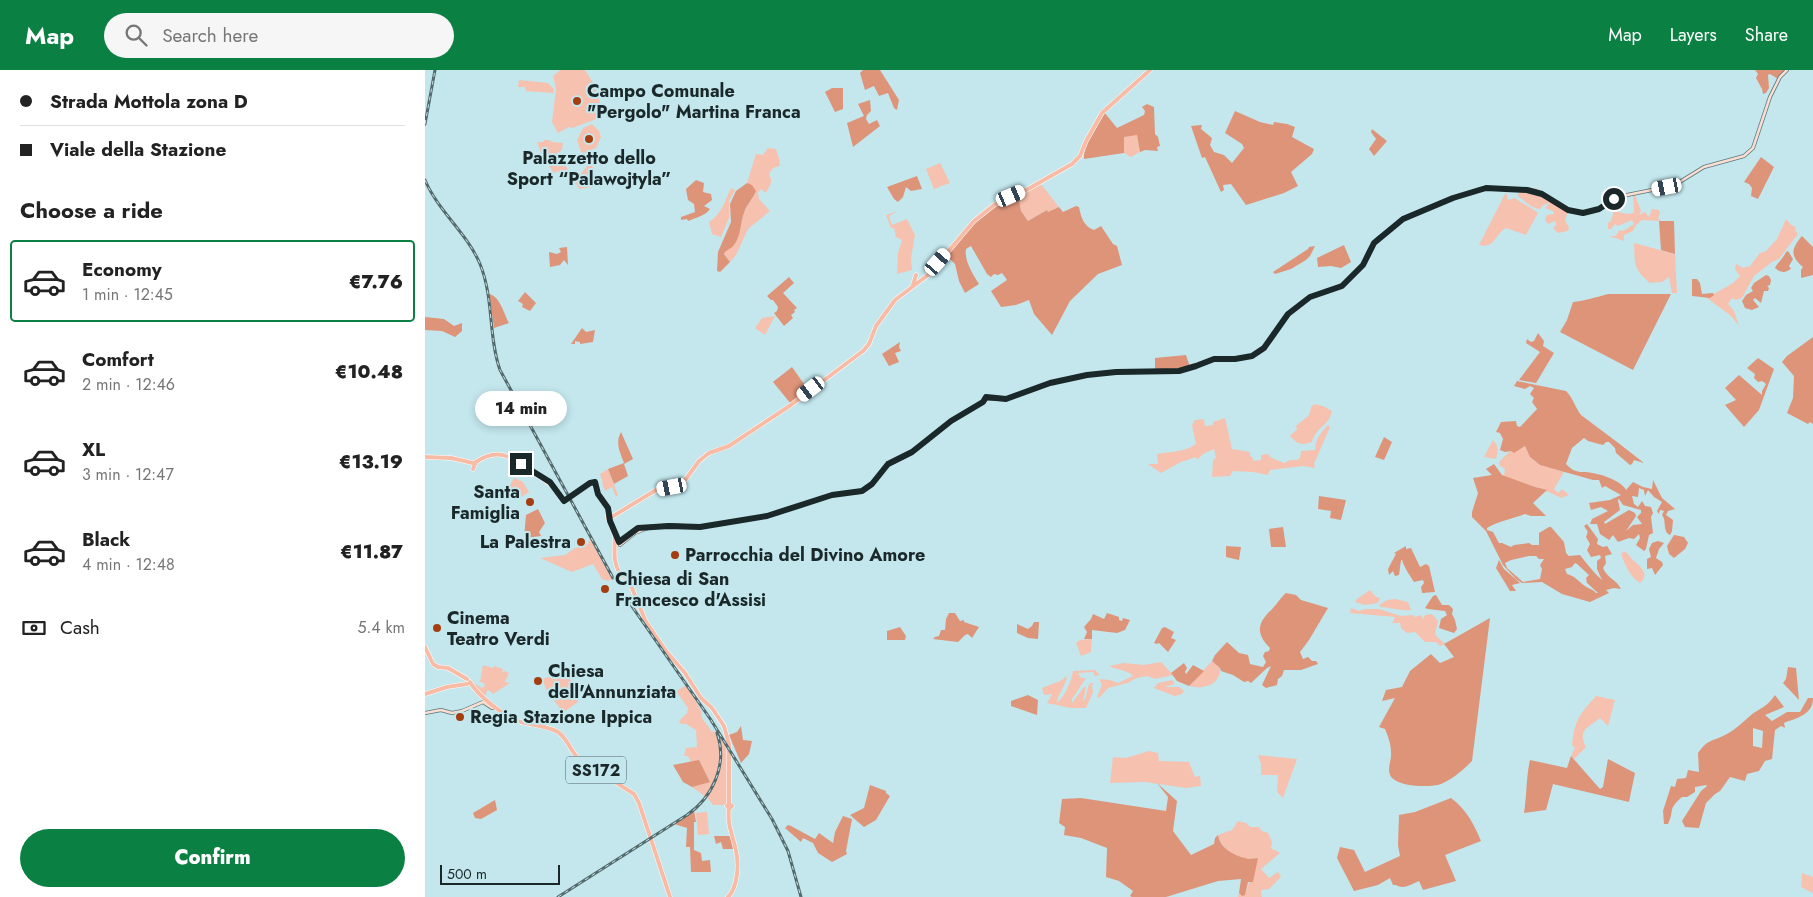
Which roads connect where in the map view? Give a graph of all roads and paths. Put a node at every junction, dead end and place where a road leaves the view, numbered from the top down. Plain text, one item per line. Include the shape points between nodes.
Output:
1 (1149, 70) edge
2 (1787, 70) edge
3 (425, 457) edge
4 (609, 518) junction
5 (617, 544) junction
6 (425, 647) edge
7 (467, 682) junction
8 (425, 694) edge
9 (497, 707) junction
10 (425, 712) edge
11 (670, 897) edge
12 (728, 897) edge

1 - 4 main road via 1102,113 1076,160 974,221 924,278 917,279 890,306 863,351 791,405 729,446 709,453 686,479 672,487 657,490
2 - 5 main road via 1774,87 1753,148 1744,156 1704,167 1667,187 1617,197 1599,209 1587,212 1568,210 1542,194 1527,190 1486,188 1453,198 1403,219 1374,243 1363,265 1342,286 1310,297 1288,314 1264,348 1252,356 1214,359 1179,371 1087,375 1050,383 1006,399 987,398 912,452 888,464 862,491 832,495 767,516 700,527 640,529
3 - 4 main road, bridge via 474,463 491,454 511,457 550,482 565,500 593,483 608,508
4 - 5 main road
5 - 12 main road via 615,566 621,576 628,579 646,622 724,726 729,744 728,820 737,866 734,889
6 - 7 main road via 433,664 448,668
7 - 8 main road
7 - 9 main road, SS172
9 - 10 main road via 492,708 483,702 462,711
9 - 11 main road, SS172 via 518,721 559,733 579,759 634,794

